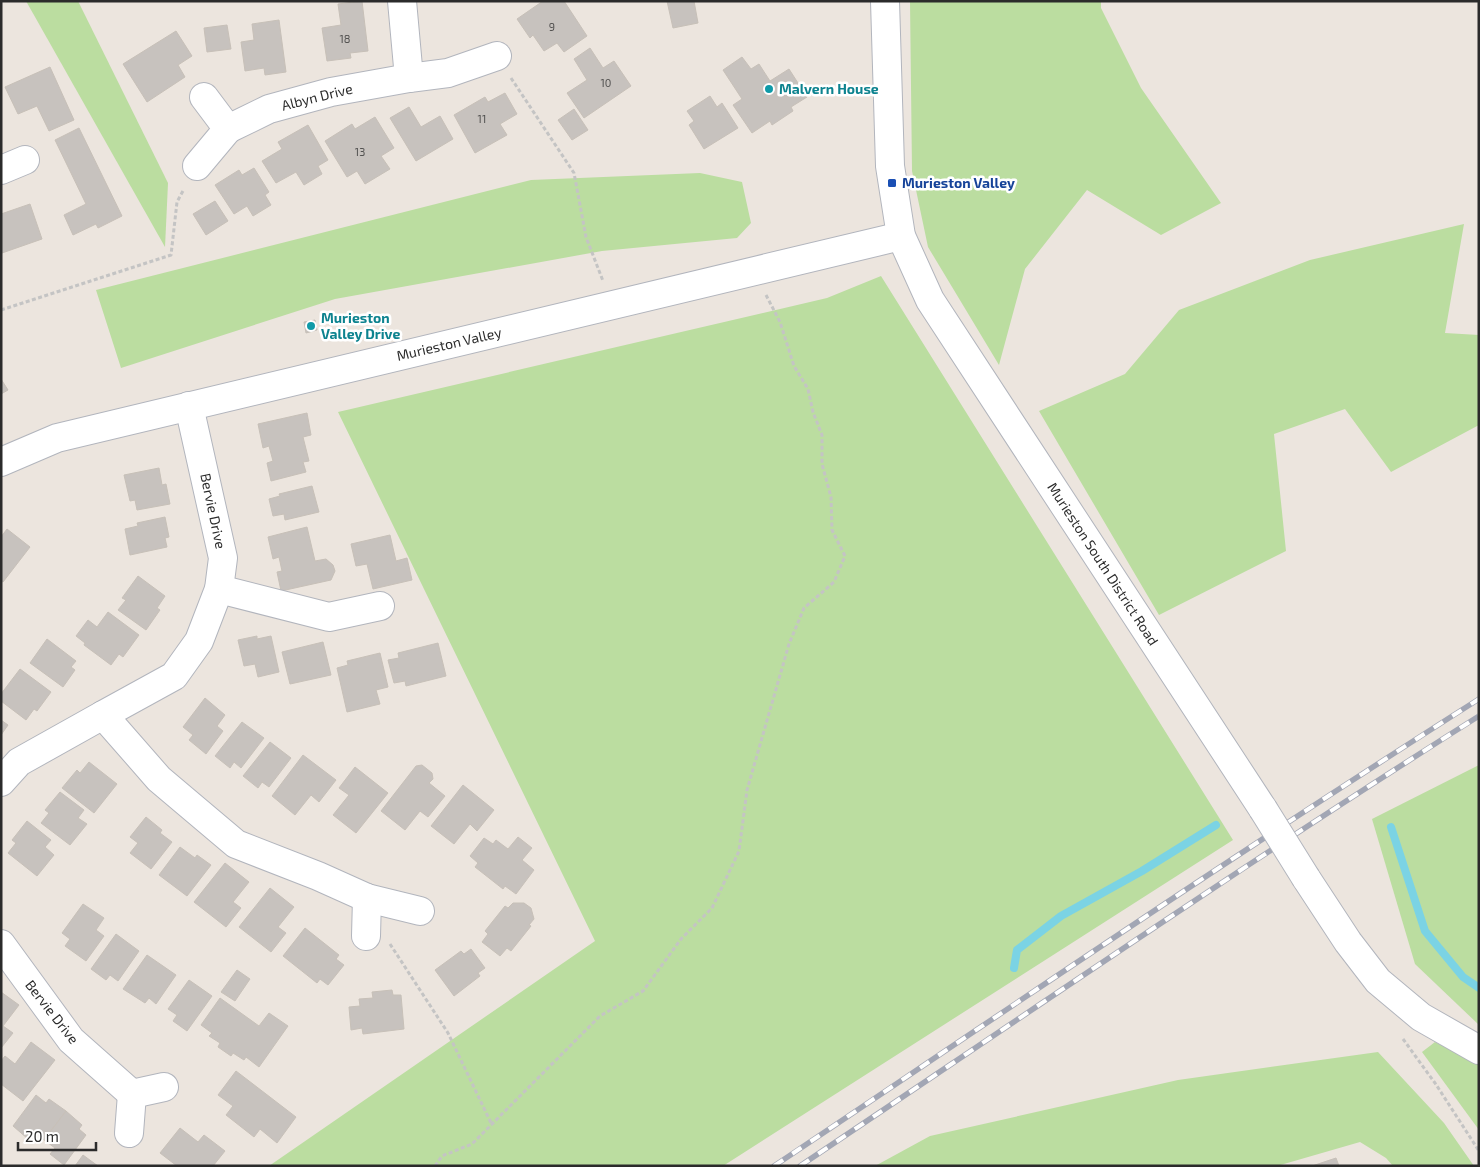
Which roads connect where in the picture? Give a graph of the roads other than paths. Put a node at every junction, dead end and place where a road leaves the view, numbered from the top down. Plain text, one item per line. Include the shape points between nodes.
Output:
1 (402, 1) edge
2 (885, 1) edge
3 (497, 56) road end
4 (409, 78) junction
5 (204, 97) dead end
6 (228, 129) junction
7 (197, 166) road end
8 (900, 236) junction
9 (190, 406) junction
10 (1, 462) edge
11 (219, 589) junction
12 (380, 606) dead end
13 (103, 715) junction
14 (1, 782) edge
15 (367, 898) junction
16 (420, 911) dead end
17 (366, 936) road end
18 (1, 944) edge
19 (1479, 1050) edge
20 (164, 1087) dead end
21 (132, 1094) junction
22 (130, 1133) dead end

1 - 4 street
2 - 8 street, Murieston South District Road via 890,166
3 - 4 street, Albyn Drive via 448,73
4 - 6 street, Albyn Drive via 331,92 269,110
5 - 6 street
6 - 7 street, Albyn Drive
8 - 9 street, Murieston Valley
8 - 19 street, Murieston South District Road, bridge via 930,300 1348,942 1378,982 1421,1018
9 - 10 street, Murieston Valley via 57,438
9 - 11 street, Bervie Drive via 223,558
11 - 12 street via 329,617
11 - 13 street, Bervie Drive via 199,641 174,676
13 - 14 street, Bervie Drive via 19,762
13 - 15 street via 160,779 236,844
15 - 16 street
15 - 17 street
18 - 21 street, Bervie Drive via 71,1040
20 - 21 street
21 - 22 street

